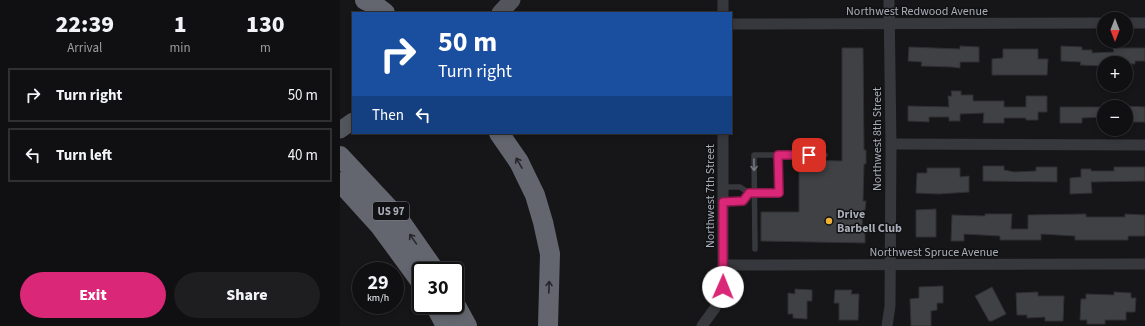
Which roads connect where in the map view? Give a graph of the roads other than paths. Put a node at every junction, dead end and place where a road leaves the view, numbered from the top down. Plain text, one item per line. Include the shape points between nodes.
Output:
1 (365, 0) edge
2 (512, 0) edge
3 (723, 0) edge
4 (889, 0) edge
5 (384, 12) edge
6 (501, 12) edge
7 (723, 12) edge
8 (1097, 23) edge
9 (1133, 23) edge
10 (1145, 23) edge
11 (732, 24) edge
12 (890, 24) junction
13 (500, 134) edge
14 (723, 134) edge
15 (891, 144) junction
16 (1145, 145) edge
17 (778, 155) junction
18 (825, 155) dead end
19 (340, 156) edge
20 (340, 182) edge
21 (723, 186) junction
22 (340, 192) edge
23 (752, 193) junction
24 (723, 202) junction
25 (380, 226) junction
26 (755, 249) dead end
27 (429, 262) edge
28 (1145, 264) edge
29 (723, 265) junction
30 (890, 265) junction
31 (412, 270) edge
32 (439, 314) edge
33 (460, 314) edge
34 (446, 326) edge
35 (467, 326) edge
36 (548, 326) edge
37 (702, 326) edge
38 (887, 326) edge

1 - 5 highway
2 - 6 main road
3 - 7 street
4 - 12 street, Northwest 8th Street
8 - 12 street, Northwest Redwood Avenue
9 - 10 street
11 - 12 street, Northwest Redwood Avenue
12 - 15 street, Northwest 8th Street
36 -> 13 highway via 550,254 543,222 535,195 519,162
14 - 21 street, Northwest 7th Street
15 - 16 street
15 - 30 street, Northwest 8th Street
17 - 18 lane
17 -> 23 lane via 754,155
17 - 23 lane via 779,193
27 -> 19 highway, US 97 via 398,218
20 - 25 highway, US 97
21 - 23 lane via 740,186
21 - 24 street, Northwest 7th Street
22 - 25 highway
23 - 24 lane via 743,201
23 - 26 lane
24 - 29 street, Northwest 7th Street
25 - 31 highway, US 97
28 - 30 street, Northwest Spruce Avenue
29 - 30 street, Northwest Spruce Avenue
29 - 37 street, Northwest 7th Street via 723,287 715,308
30 - 38 street, Northwest 8th Street via 890,306
32 - 34 highway
33 - 35 highway

